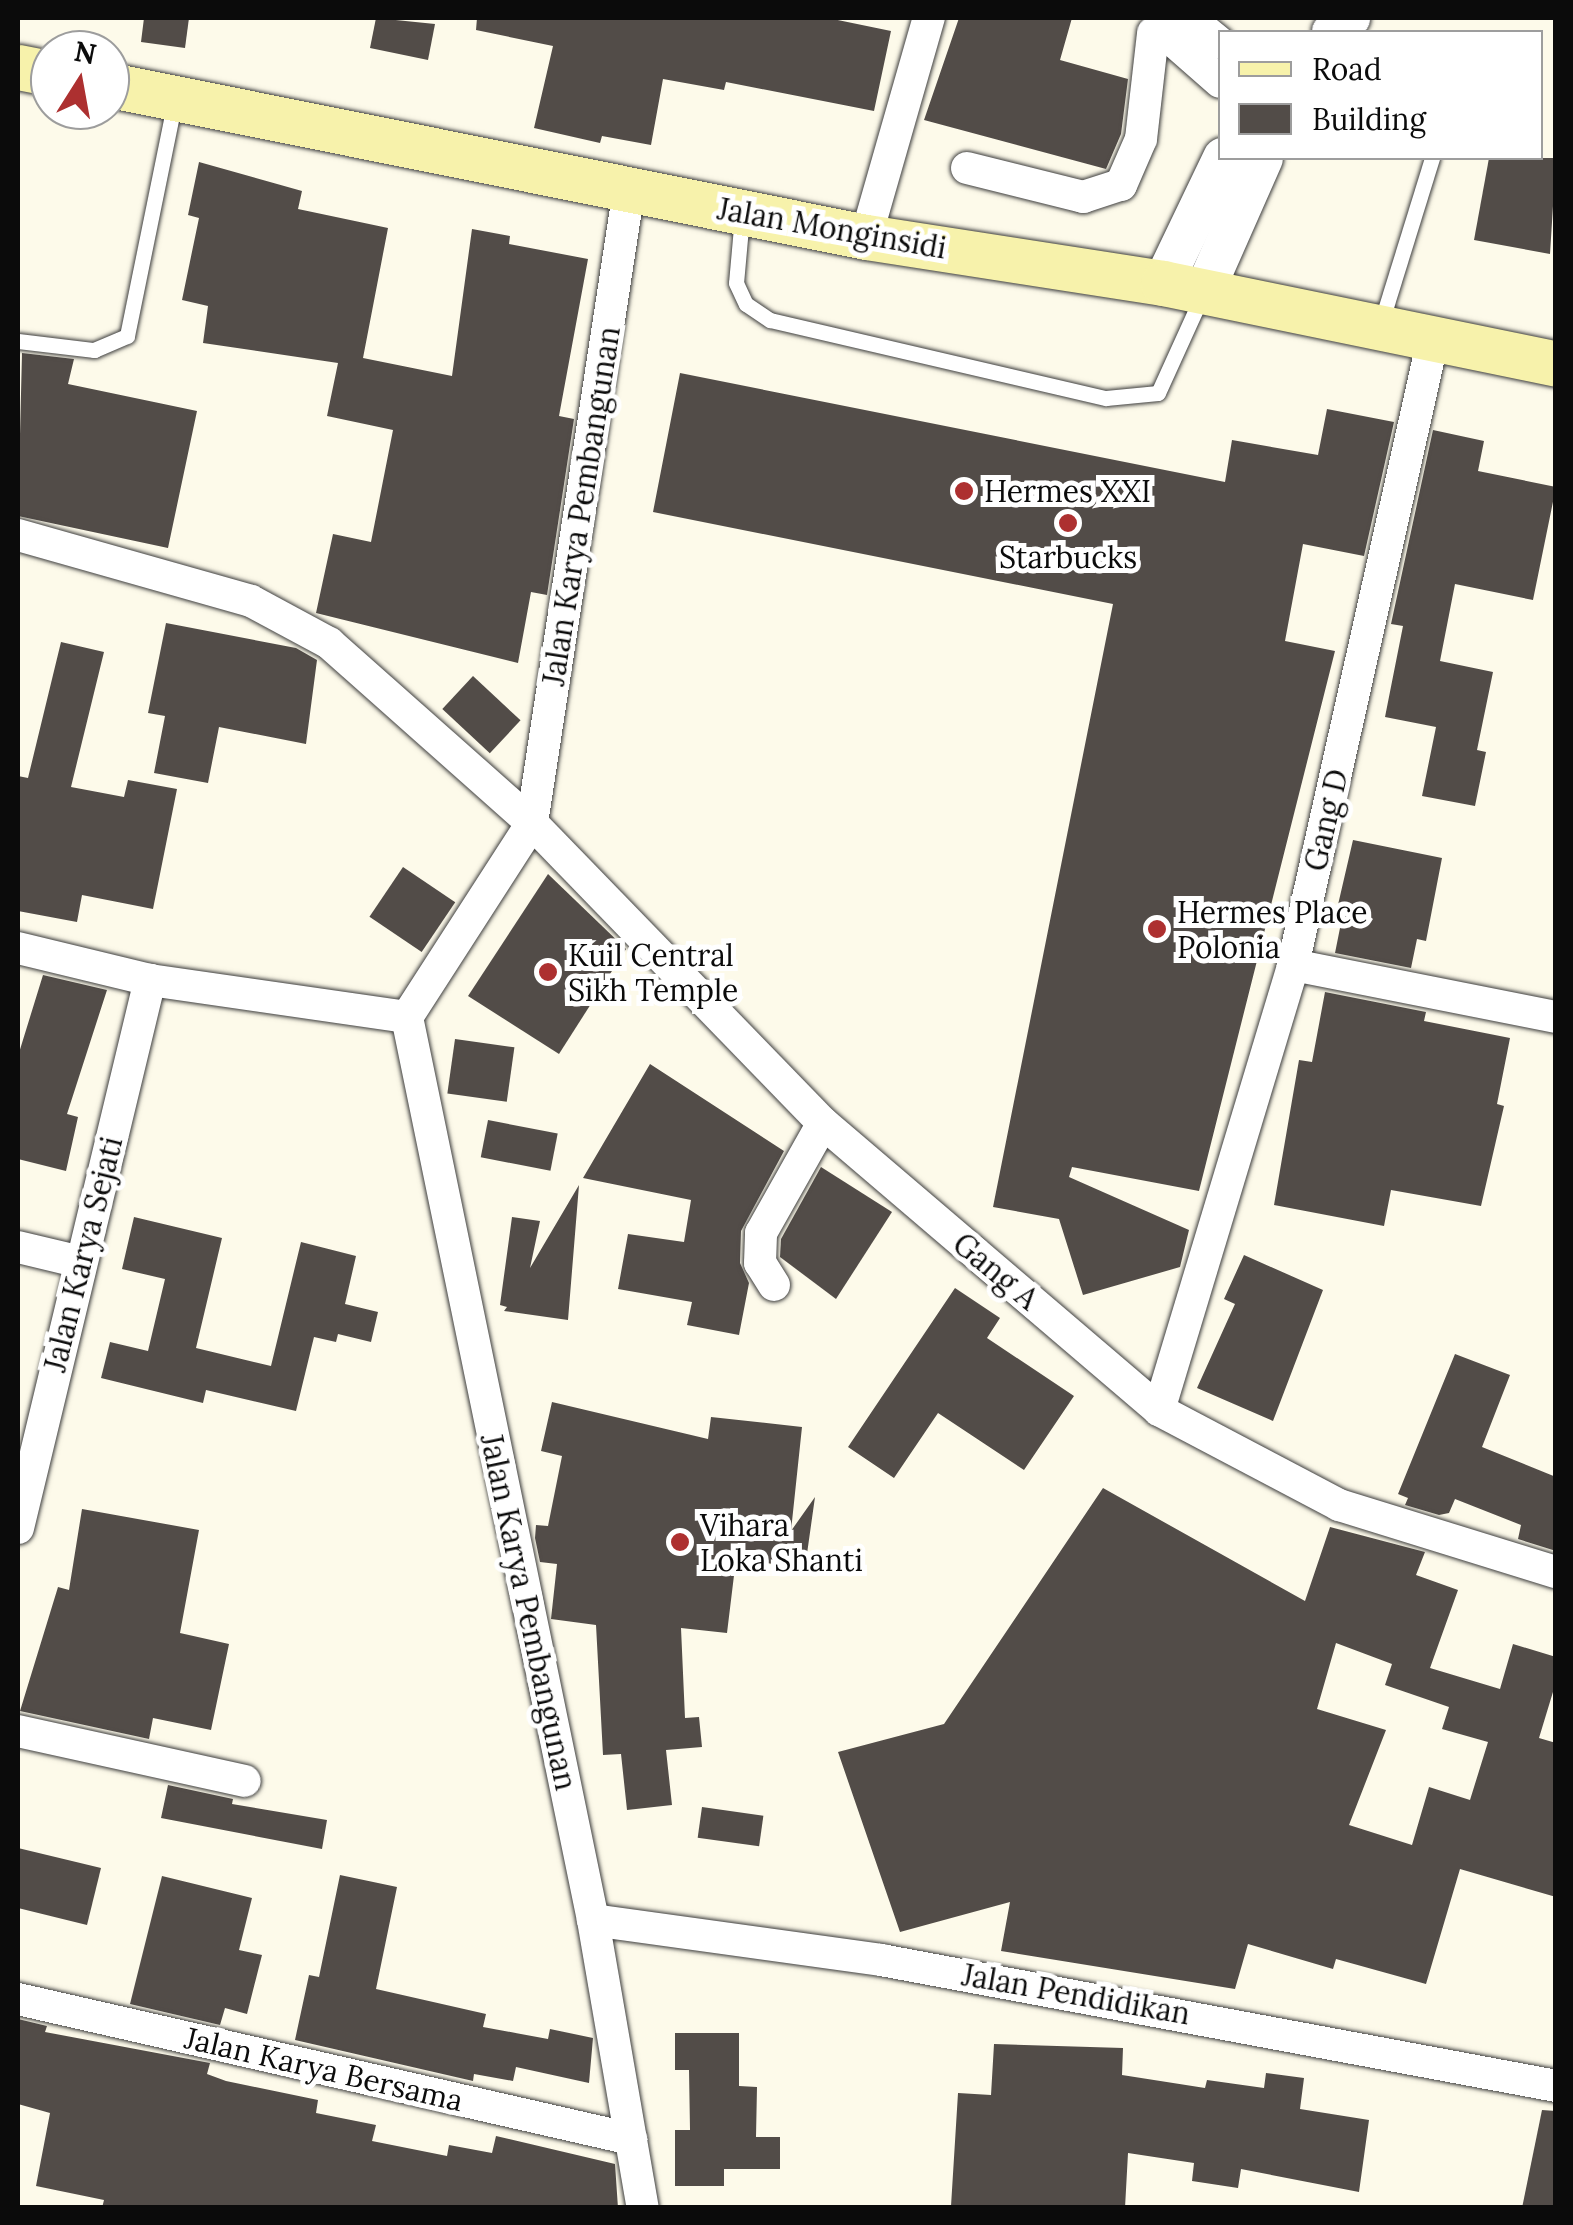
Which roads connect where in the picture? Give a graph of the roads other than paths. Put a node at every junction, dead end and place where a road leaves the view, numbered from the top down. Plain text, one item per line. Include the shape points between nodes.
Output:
1 (930, 18) edge
2 (1161, 23) edge
3 (1218, 42) edge
4 (1218, 80) edge
5 (130, 89) edge
6 (175, 98) junction
7 (1222, 160) edge
8 (1262, 160) edge
9 (1431, 160) edge
10 (967, 168) dead end
11 (629, 189) junction
12 (742, 212) junction
13 (866, 237) junction
14 (1183, 288) junction
15 (1380, 330) junction
16 (1434, 339) junction
17 (18, 341) edge
18 (1556, 364) edge
19 (18, 535) edge
20 (532, 824) junction
21 (18, 948) edge
22 (1293, 966) junction
23 (150, 980) junction
24 (407, 1017) junction
25 (1556, 1017) edge
26 (823, 1123) junction
27 (18, 1247) edge
28 (82, 1262) junction
29 (774, 1285) dead end
30 (1159, 1410) junction
31 (18, 1528) edge
32 (1556, 1572) edge
33 (18, 1731) edge
34 (246, 1781) dead end
35 (592, 1920) junction
36 (18, 1999) edge
37 (1556, 2086) edge
38 (630, 2139) junction
39 (644, 2208) edge

1 - 13 street
2 - 3 street
2 - 4 street
2 - 10 street via 1141,139 1121,185 1083,197
5 - 6 main road, Jalan Monginsidi
6 - 11 main road, Jalan Monginsidi
6 - 17 lane via 127,336 94,350
7 - 14 street
8 - 14 street
9 - 15 lane
11 - 12 main road, Jalan Monginsidi
11 - 20 street, Jalan Karya Pembangunan
12 - 13 main road, Jalan Monginsidi
12 - 14 lane via 736,284 746,304 770,320 1106,398 1158,393
13 - 14 main road, Jalan Monginsidi
14 - 15 main road, Jalan Monginsidi
15 - 16 main road, Jalan Monginsidi
16 - 18 main road, Jalan Monginsidi
16 - 22 street, Gang D
19 - 20 street, Gang A via 210,587 304,625
20 - 24 street
20 - 26 street, Gang A
21 - 23 street
22 - 25 street
22 - 30 street, Gang D
23 - 24 street
23 - 28 street, Jalan Karya Sejati
24 - 35 street, Jalan Karya Pembangunan
26 - 29 street via 762,1233 760,1263
26 - 30 street, Gang A
27 - 28 street
28 - 31 street, Jalan Karya Sejati
30 - 32 street, Gang A via 1339,1505
33 - 34 street
35 - 37 street, Jalan Pendidikan via 881,1960
35 - 38 street, Jalan Karya Pembangunan
36 - 38 street, Jalan Karya Bersama
38 - 39 street, Jalan Karya Pembangunan

